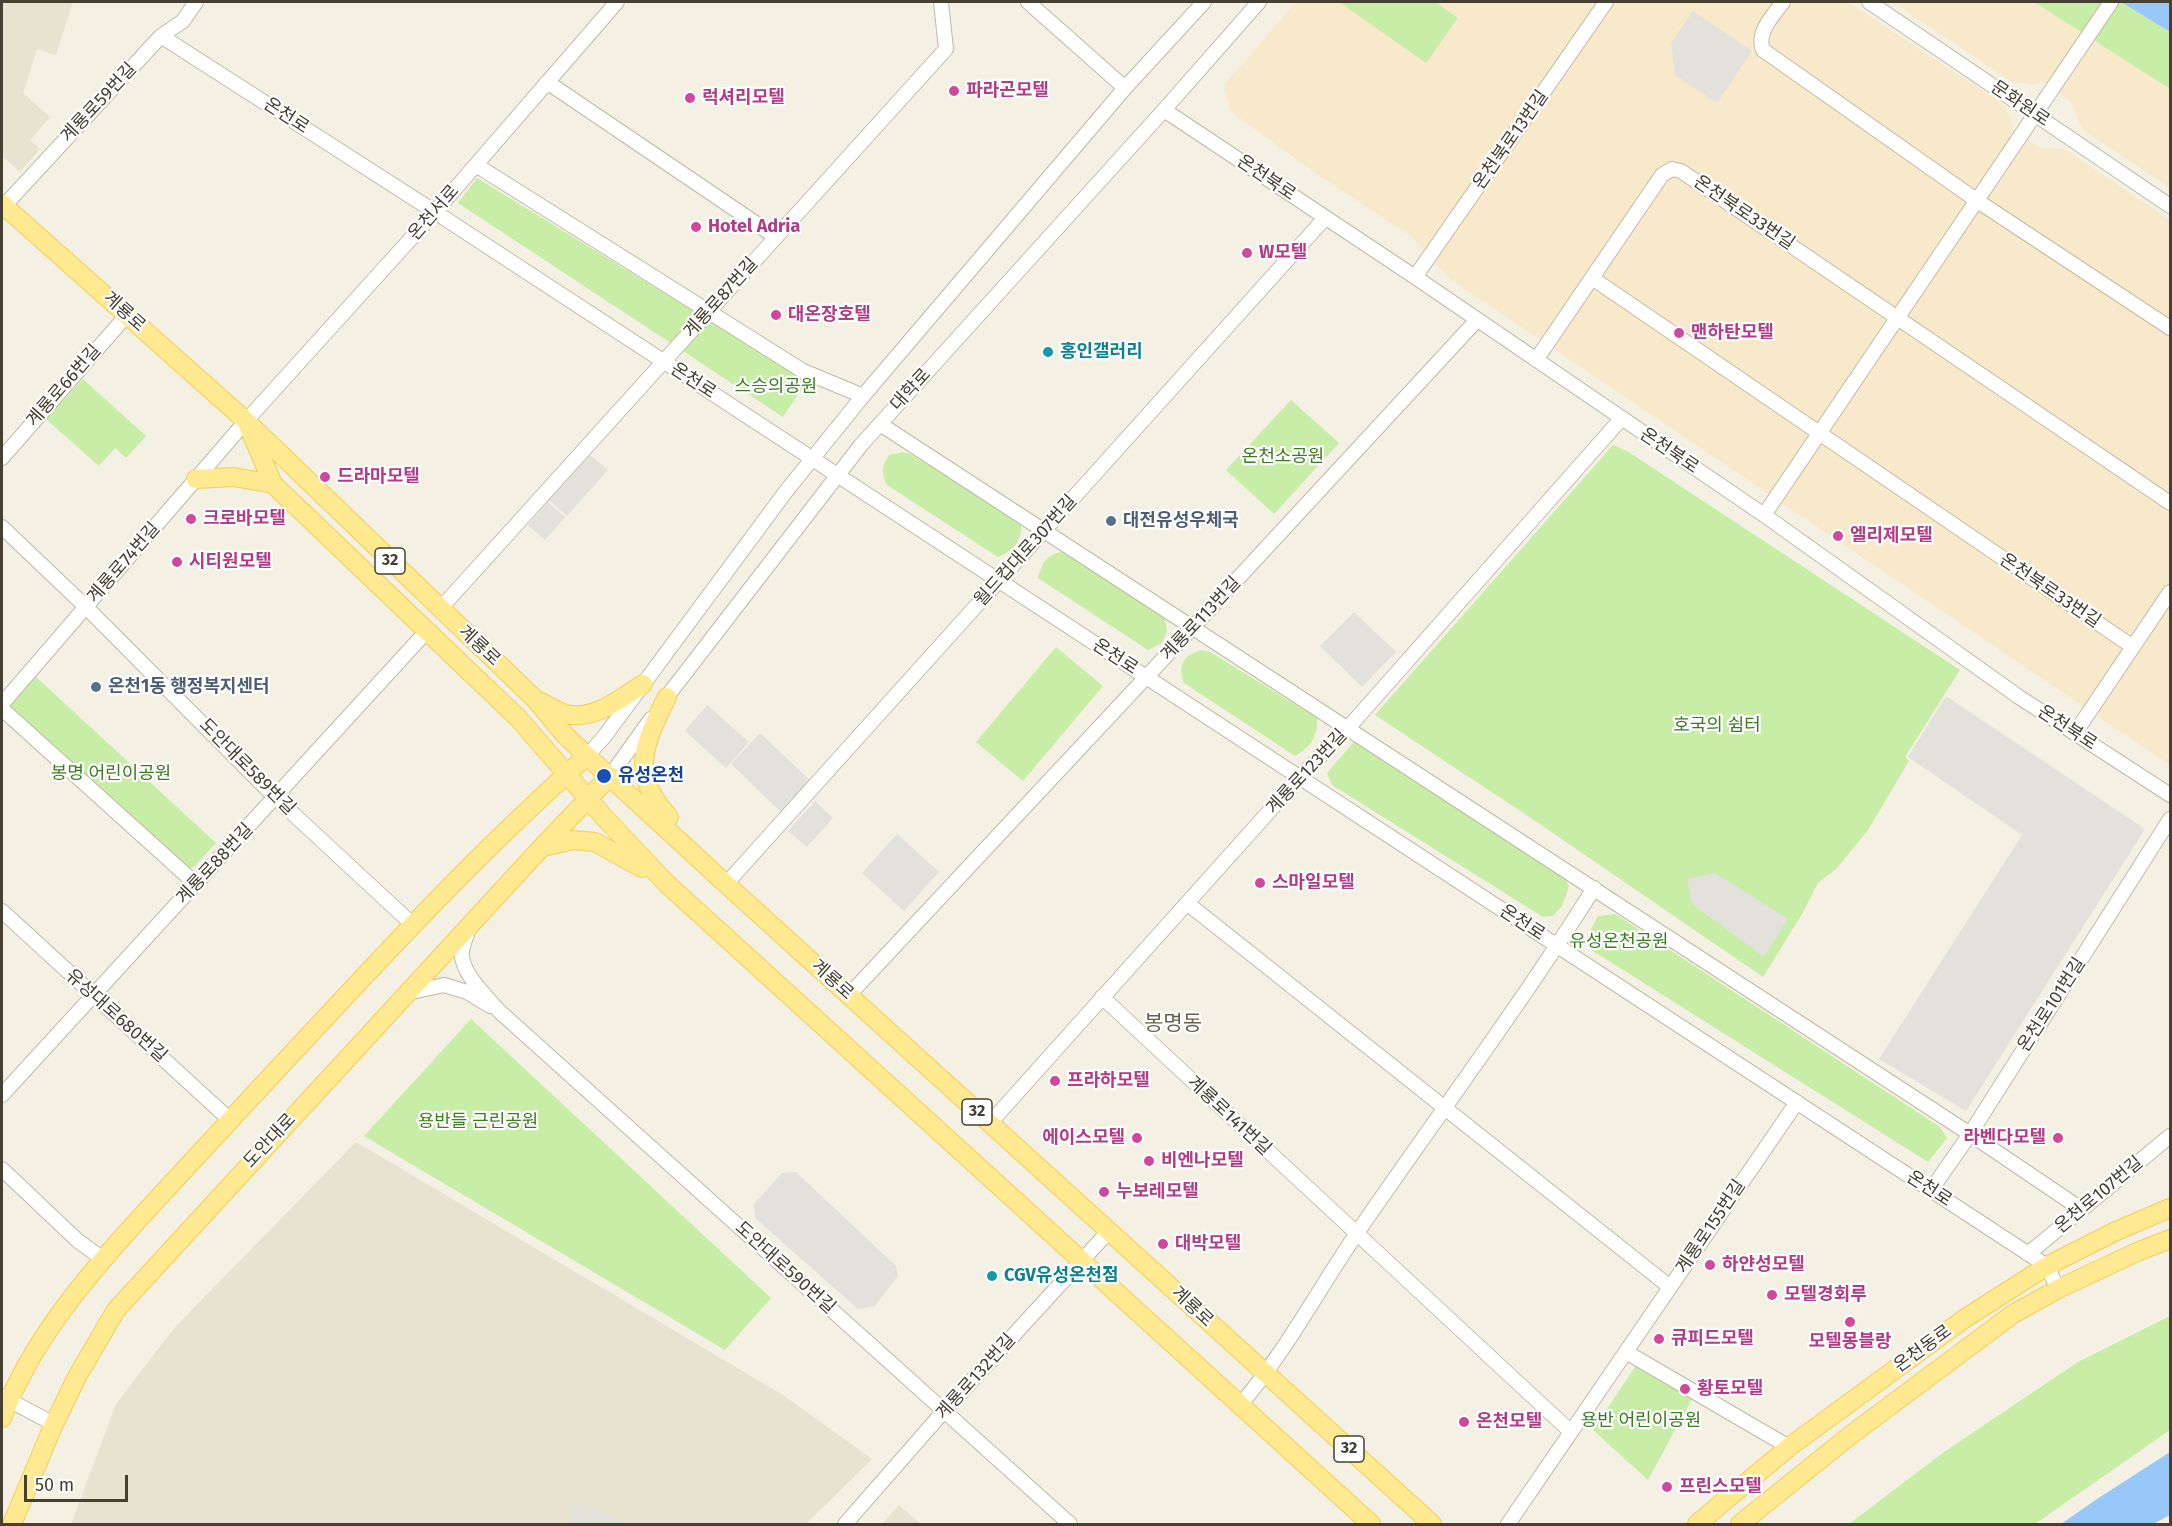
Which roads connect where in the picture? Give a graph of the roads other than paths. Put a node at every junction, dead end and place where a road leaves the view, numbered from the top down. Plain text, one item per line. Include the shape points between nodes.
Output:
1 (196, 2) edge
2 (617, 2) edge
3 (941, 2) edge
4 (1028, 2) edge
5 (1204, 2) edge
6 (1259, 2) edge
7 (1606, 2) edge
8 (1783, 2) edge
9 (1869, 2) edge
10 (2110, 2) edge
11 (161, 36) junction
12 (547, 82) junction
13 (1125, 88) junction
14 (1164, 110) junction
15 (2036, 115) junction
16 (476, 165) junction
17 (1976, 200) junction
18 (2170, 206) edge
19 (4, 210) edge
20 (435, 212) junction
21 (1325, 218) junction
22 (776, 237) junction
23 (1415, 278) junction
24 (1592, 278) junction
25 (708, 312) junction
26 (127, 315) junction
27 (1897, 317) junction
28 (1477, 320) junction
29 (2170, 328) edge
30 (1536, 360) junction
31 (664, 362) junction
32 (862, 396) junction
33 (1621, 419) junction
34 (246, 421) junction
35 (880, 424) junction
36 (1818, 434) junction
37 (2, 458) edge
38 (812, 459) junction
39 (837, 475) junction
40 (196, 479) junction
41 (273, 484) junction
42 (2170, 503) edge
43 (1764, 515) junction
44 (2, 527) edge
45 (1045, 531) junction
46 (999, 581) junction
47 (2170, 592) edge
48 (86, 607) junction
49 (440, 609) junction
50 (1193, 627) junction
51 (426, 632) junction
52 (2133, 647) junction
53 (1146, 677) junction
54 (643, 684) junction
55 (667, 697) junction
56 (536, 700) junction
57 (2, 704) edge
58 (2, 710) edge
59 (1348, 728) junction
60 (2075, 733) junction
61 (587, 756) junction
62 (566, 775) junction
63 (610, 776) junction
64 (1300, 777) junction
65 (2170, 795) edge
66 (276, 798) junction
67 (588, 799) junction
68 (2170, 819) edge
69 (541, 848) junction
70 (689, 849) junction
71 (666, 883) junction
72 (196, 884) junction
73 (726, 884) junction
74 (1594, 888) junction
75 (1187, 903) junction
76 (2, 911) edge
77 (412, 924) junction
78 (470, 924) junction
79 (1558, 946) junction
80 (407, 993) junction
81 (849, 995) junction
82 (94, 996) junction
83 (1102, 998) junction
84 (500, 1011) junction
85 (2, 1095) edge
86 (1797, 1102) junction
87 (1444, 1108) junction
88 (230, 1120) junction
89 (990, 1123) junction
90 (1970, 1134) junction
91 (2170, 1136) edge
92 (2, 1169) edge
93 (1931, 1190) junction
94 (2170, 1208) edge
95 (2081, 1209) junction
96 (1109, 1231) junction
97 (1357, 1234) junction
98 (2170, 1239) edge
99 (2028, 1254) junction
100 (103, 1259) junction
101 (1080, 1261) junction
102 (2047, 1266) junction
103 (1670, 1287) junction
104 (2058, 1289) junction
105 (1626, 1352) junction
106 (1266, 1375) junction
107 (5, 1398) edge
108 (1240, 1405) junction
109 (945, 1411) junction
110 (2, 1418) edge
111 (54, 1424) junction
112 (1571, 1432) junction
113 (1789, 1447) junction
114 (12, 1524) edge
115 (845, 1524) edge
116 (1070, 1524) edge
117 (1371, 1524) edge
118 (1432, 1524) edge
119 (1508, 1524) edge
120 (1697, 1524) edge
121 (1740, 1524) edge

1 - 11 street, 계룡로59번길 via 183,21
2 - 12 street, 온천서로
3 - 22 street, 계룡로87번길 via 946,49
4 - 13 street
5 - 13 street, 대학로
6 - 14 street, 대학로
7 - 23 street, 온천북로13번길
8 - 17 street via 1762,33 1762,50
9 - 15 street, 문화원로
10 - 15 street
11 - 19 street, 계룡로59번길
11 - 20 street, 온천로
12 - 16 street, 온천서로
12 - 22 street
13 - 32 street, 대학로
14 - 21 street, 온천북로
14 - 35 street, 대학로
15 - 17 street
15 - 18 street, 문화원로
16 - 20 street, 온천서로
16 - 25 street
17 - 27 street
17 - 29 street
19 - 26 main road, 계룡로 / 32
20 - 31 street, 온천로
20 - 34 street, 온천서로
21 - 23 street, 온천북로
21 - 45 street, 월드컵대로307번길
22 - 25 street, 계룡로87번길
23 - 28 street, 온천북로
24 - 27 street, 온천북로33번길 via 1662,175 1672,169 1681,171
24 - 30 street, 온천북로33번길
24 - 36 street, 온천북로33번길
25 - 31 street, 계룡로87번길
25 - 32 street via 803,371
26 - 34 main road, 계룡로 / 32
26 - 37 street, 계룡로66번길
27 - 36 street
27 - 42 street, 온천북로33번길
28 - 30 street, 온천북로
28 - 50 street, 계룡로113번길
30 - 33 street, 온천북로
31 - 38 street, 온천로
31 - 49 street, 계룡로87번길
32 - 38 street, 대학로
33 - 43 street, 온천북로
33 - 59 street, 계룡로123번길
34 - 40 street, 계룡로74번길
34 - 41 main road, 계룡로
34 - 49 main road, 계룡로 / 32
35 - 39 street, 대학로
35 - 45 street
36 - 43 street
36 - 52 street, 온천북로33번길
38 - 39 street, 온천로
38 - 54 street, 대학로
39 - 46 street, 온천로
39 - 55 street, 대학로
40 - 41 main road via 234,477
40 - 48 street, 계룡로74번길
41 - 51 main road, 계룡로
43 - 60 street, 온천북로
44 - 48 street, 도안대로589번길
45 - 46 street, 월드컵대로307번길
45 - 50 street
46 - 53 street, 온천로
46 - 73 street, 월드컵대로307번길
47 - 52 street
48 - 57 street, 계룡로74번길
48 - 66 street, 도안대로589번길
49 - 56 main road, 계룡로 / 32
50 - 53 street, 계룡로113번길
50 - 59 street
51 - 62 main road, 계룡로 via 518,718
51 - 66 street, 계룡로88번길
52 - 60 street
53 - 64 street, 온천로
53 - 81 street, 계룡로113번길
54 - 56 main road via 596,712 578,716
54 - 61 street, 대학로
55 - 63 street, 대학로
55 - 70 main road via 648,735 645,773 656,803
56 - 61 main road, 계룡로 / 32
58 - 72 street
59 - 64 street, 계룡로123번길
59 - 74 street
60 - 65 street, 온천북로
61 - 62 main road, 대학로
61 - 63 main road, 계룡로 / 32
62 - 67 main road, 계룡로
62 - 77 main road
63 - 67 main road, 대학로
63 - 70 main road, 계룡로 / 32
64 - 75 street, 계룡로123번길
64 - 79 street, 온천로
66 - 72 street, 계룡로88번길
66 - 77 street, 도안대로589번길
67 - 69 main road, 도안대로
67 - 71 main road, 계룡로 / 32
68 - 90 street, 온천로101번길
69 - 71 main road via 573,840 595,842
69 - 78 main road, 도안대로
70 - 73 main road, 계룡로 / 32
71 - 101 main road, 계룡로 / 32
72 - 82 street, 계룡로88번길
73 - 81 main road, 계룡로 / 32
74 - 79 street
74 - 90 street
75 - 83 street, 계룡로123번길
75 - 87 street
76 - 82 street, 유성대로680번길
77 - 88 main road
78 - 80 main road, 도안대로
78 - 84 street via 462,963
79 - 86 street, 온천로
79 - 87 street
80 - 84 street via 444,986 467,992
80 - 111 main road, 도안대로 via 116,1310
81 - 89 main road, 계룡로 / 32
82 - 85 street, 계룡로88번길
82 - 88 street, 유성대로680번길
83 - 89 street, 계룡로123번길
83 - 97 street, 계룡로141번길
84 - 109 street, 도안대로590번길
86 - 93 street, 온천로
86 - 103 street, 계룡로155번길
87 - 97 street
87 - 103 street
88 - 100 main road
89 - 96 main road, 계룡로 / 32
90 - 93 street, 온천로101번길
90 - 95 street
91 - 95 street, 온천로107번길
92 - 100 street via 78,1241
93 - 99 street, 온천로
94 - 102 main road, 온천동로
95 - 99 street, 온천로107번길
96 - 101 street, 계룡로132번길
96 - 106 main road, 계룡로 / 32
97 - 106 street
97 - 112 street, 계룡로141번길
98 - 104 main road, 온천동로
99 - 102 street, 온천로
100 - 107 main road
101 - 108 main road, 계룡로 / 32
101 - 109 street, 계룡로132번길
102 - 104 street
102 - 113 main road, 온천동로 via 1964,1319
103 - 105 street, 계룡로155번길
104 - 121 main road, 온천동로 via 2013,1314 1931,1374
105 - 112 street, 계룡로155번길
105 - 113 street
106 - 108 street
106 - 118 main road, 계룡로 / 32
107 - 110 main road
107 - 111 street
108 - 117 main road, 계룡로 / 32
109 - 115 street, 계룡로132번길
109 - 116 street, 도안대로590번길
111 - 114 main road, 도안대로
112 - 119 street, 계룡로155번길
113 - 120 main road, 온천동로

